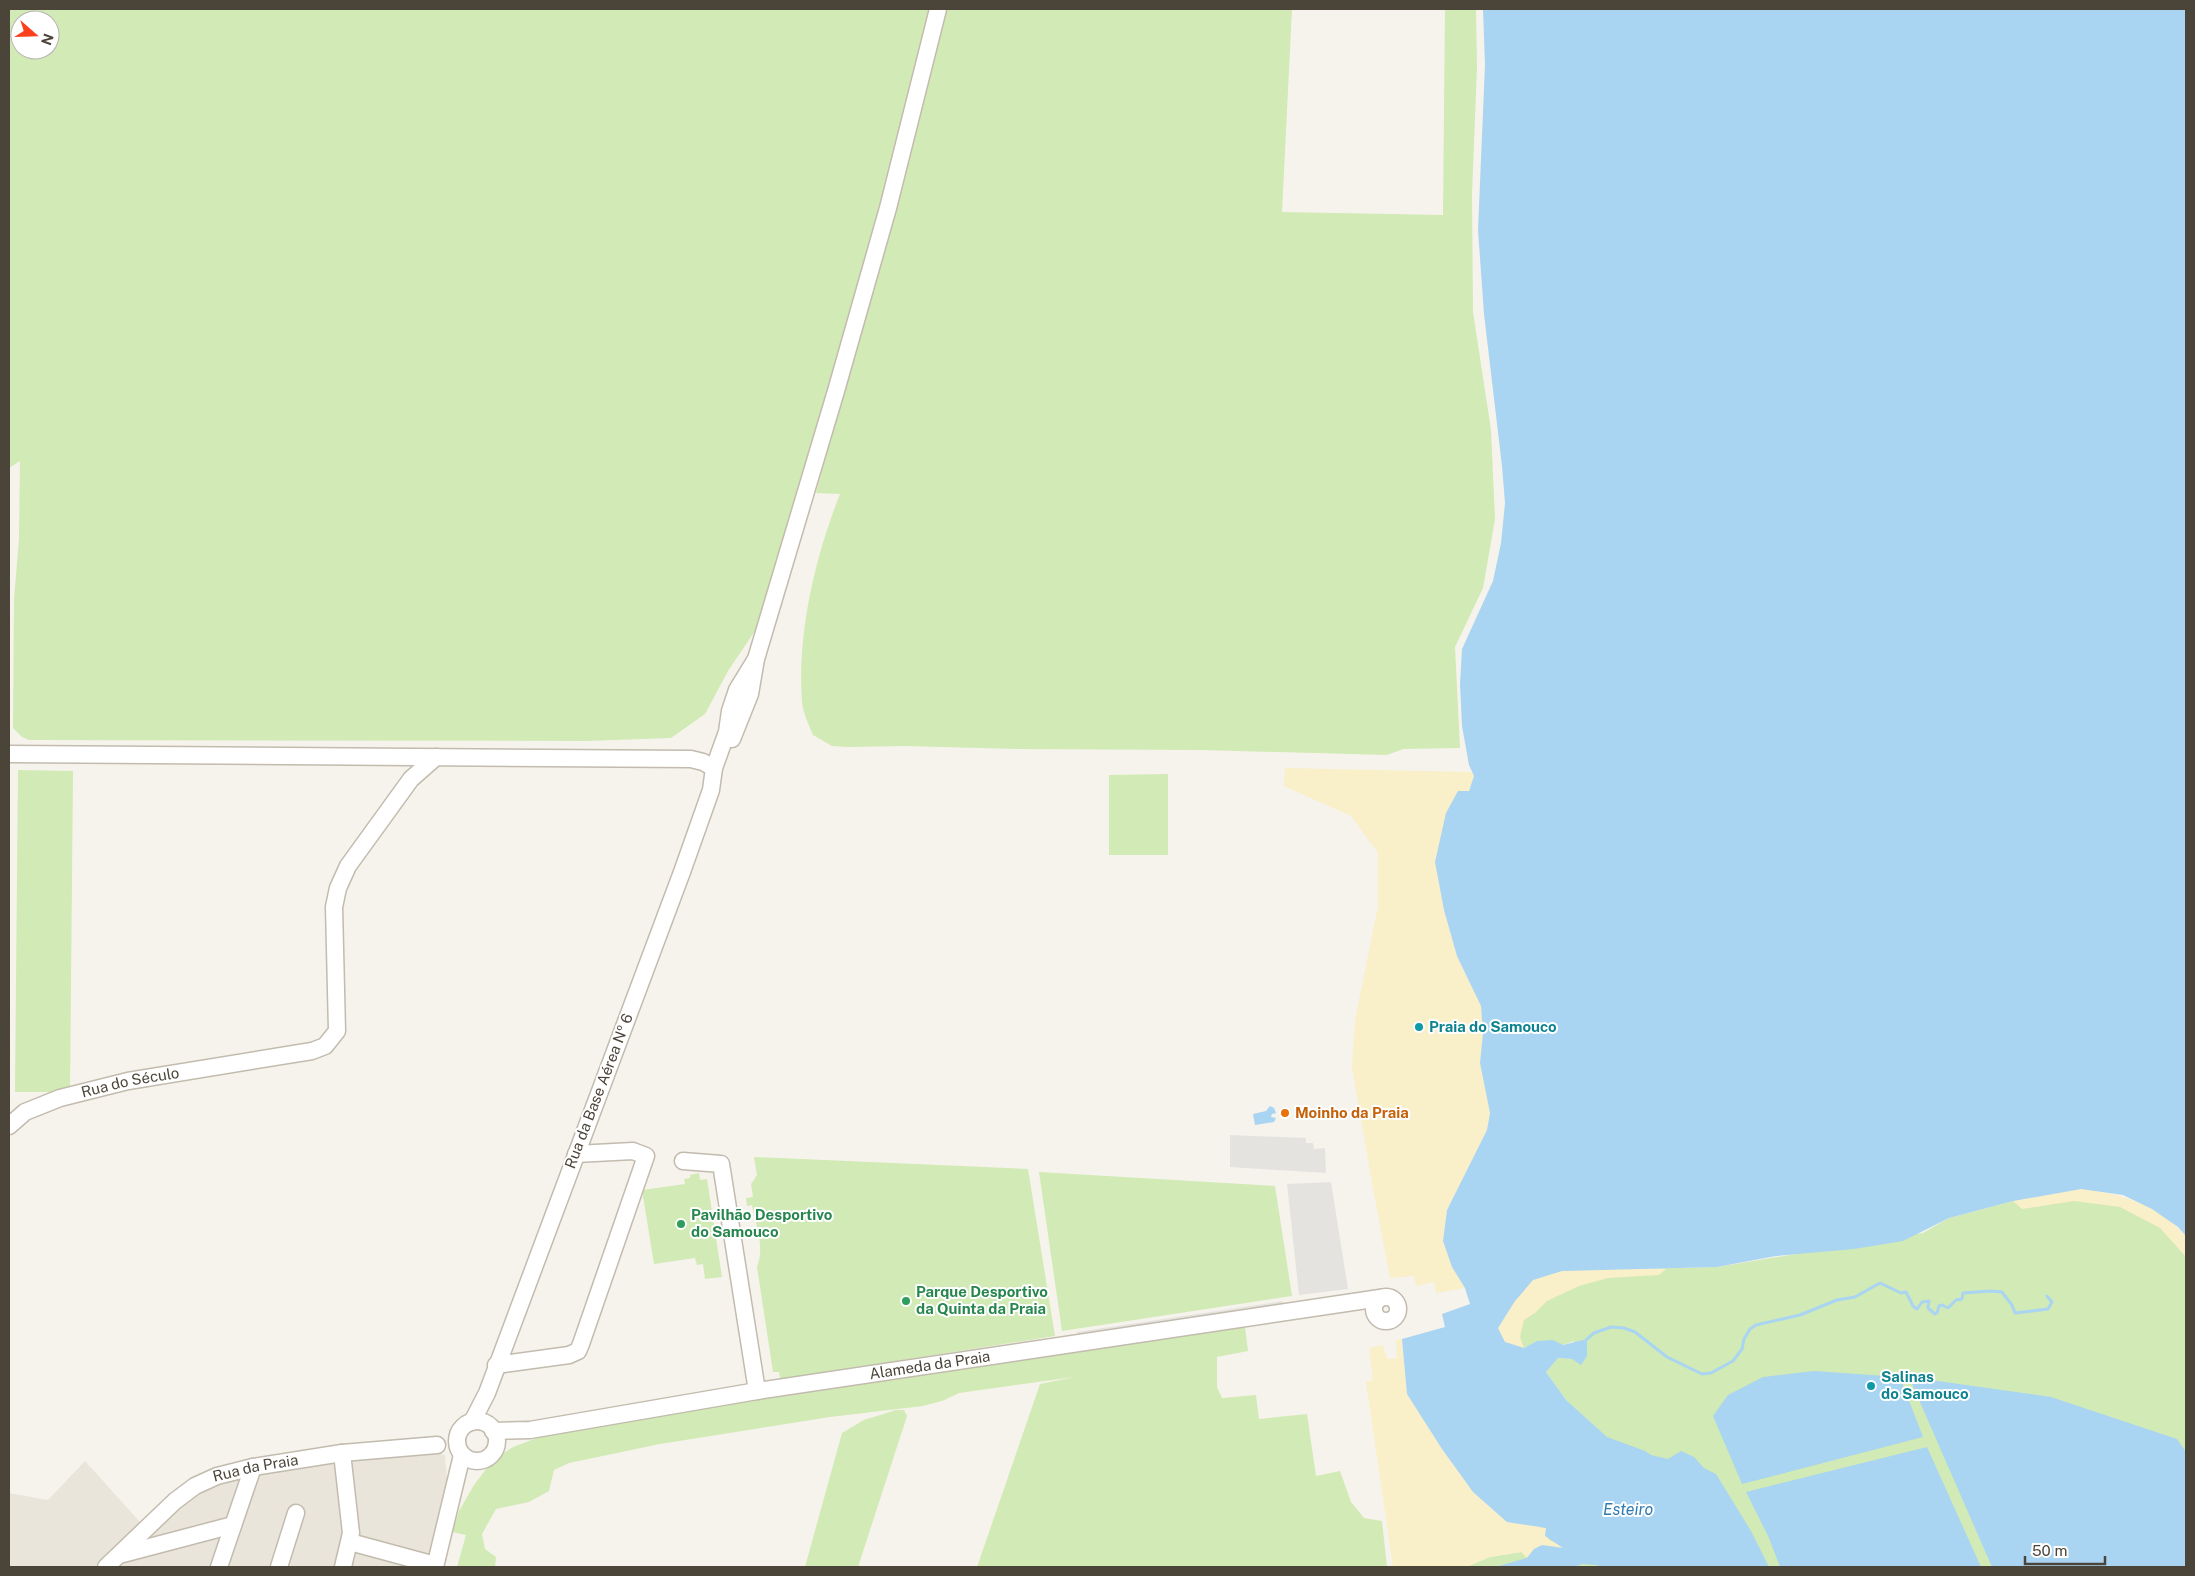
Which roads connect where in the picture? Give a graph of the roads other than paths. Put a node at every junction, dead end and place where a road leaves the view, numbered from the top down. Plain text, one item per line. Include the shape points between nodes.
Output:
1 (938, 9) edge
2 (756, 659) junction
3 (9, 754) edge
4 (398, 757) junction
5 (436, 757) junction
6 (714, 768) junction
7 (411, 779) junction
8 (711, 790) junction
9 (9, 1126) edge
10 (576, 1154) junction
11 (683, 1161) dead end
12 (1380, 1298) junction
13 (1337, 1304) junction
14 (1376, 1316) junction
15 (496, 1365) junction
16 (757, 1391) junction
17 (487, 1431) junction
18 (437, 1444) dead end
19 (342, 1453) junction
20 (470, 1458) junction
21 (253, 1468) junction
22 (296, 1514) dead end
23 (233, 1525) junction
24 (350, 1542) junction
25 (119, 1555) junction
26 (435, 1566) edge
27 (106, 1567) edge
28 (219, 1567) edge
29 (279, 1567) edge
30 (343, 1567) edge

1 - 2 street via 888,208
2 - 6 street via 737,690
2 - 8 street via 745,710
3 - 4 street
4 - 5 street
4 - 7 street via 409,768
5 - 6 street via 691,759
5 - 7 street, Rua do Século
6 - 8 street
7 - 9 street, Rua do Século via 348,866 338,888 334,907 337,1031 319,1049 128,1081 79,1093 25,1112
8 - 10 street, Rua da Base Aérea Nº 6
10 - 15 street, Rua da Base Aérea Nº 6
10 - 15 street via 633,1151 646,1156 581,1344 578,1351 569,1355
11 - 16 street via 721,1164
12 - 13 street, Alameda da Praia
12 - 14 street via 1374,1307
12 - 14 street via 1388,1296 1397,1302 1397,1316 1389,1321
13 - 14 street, Alameda da Praia via 1360,1304
13 - 16 street, Alameda da Praia
15 - 17 street, Rua da Base Aérea Nº 6 via 487,1393
16 - 17 street, Alameda da Praia via 525,1430
17 - 20 street via 489,1457
17 - 20 street via 467,1424 459,1433 457,1443
18 - 19 street, Rua da Praia
19 - 21 street, Rua da Praia
19 - 24 street
20 - 26 street via 450,1504
21 - 23 street
21 - 25 street, Rua da Praia via 217,1476 195,1486
22 - 29 street
23 - 25 street
23 - 28 street
24 - 26 street
24 - 30 street
25 - 27 street, Rua da Praia

